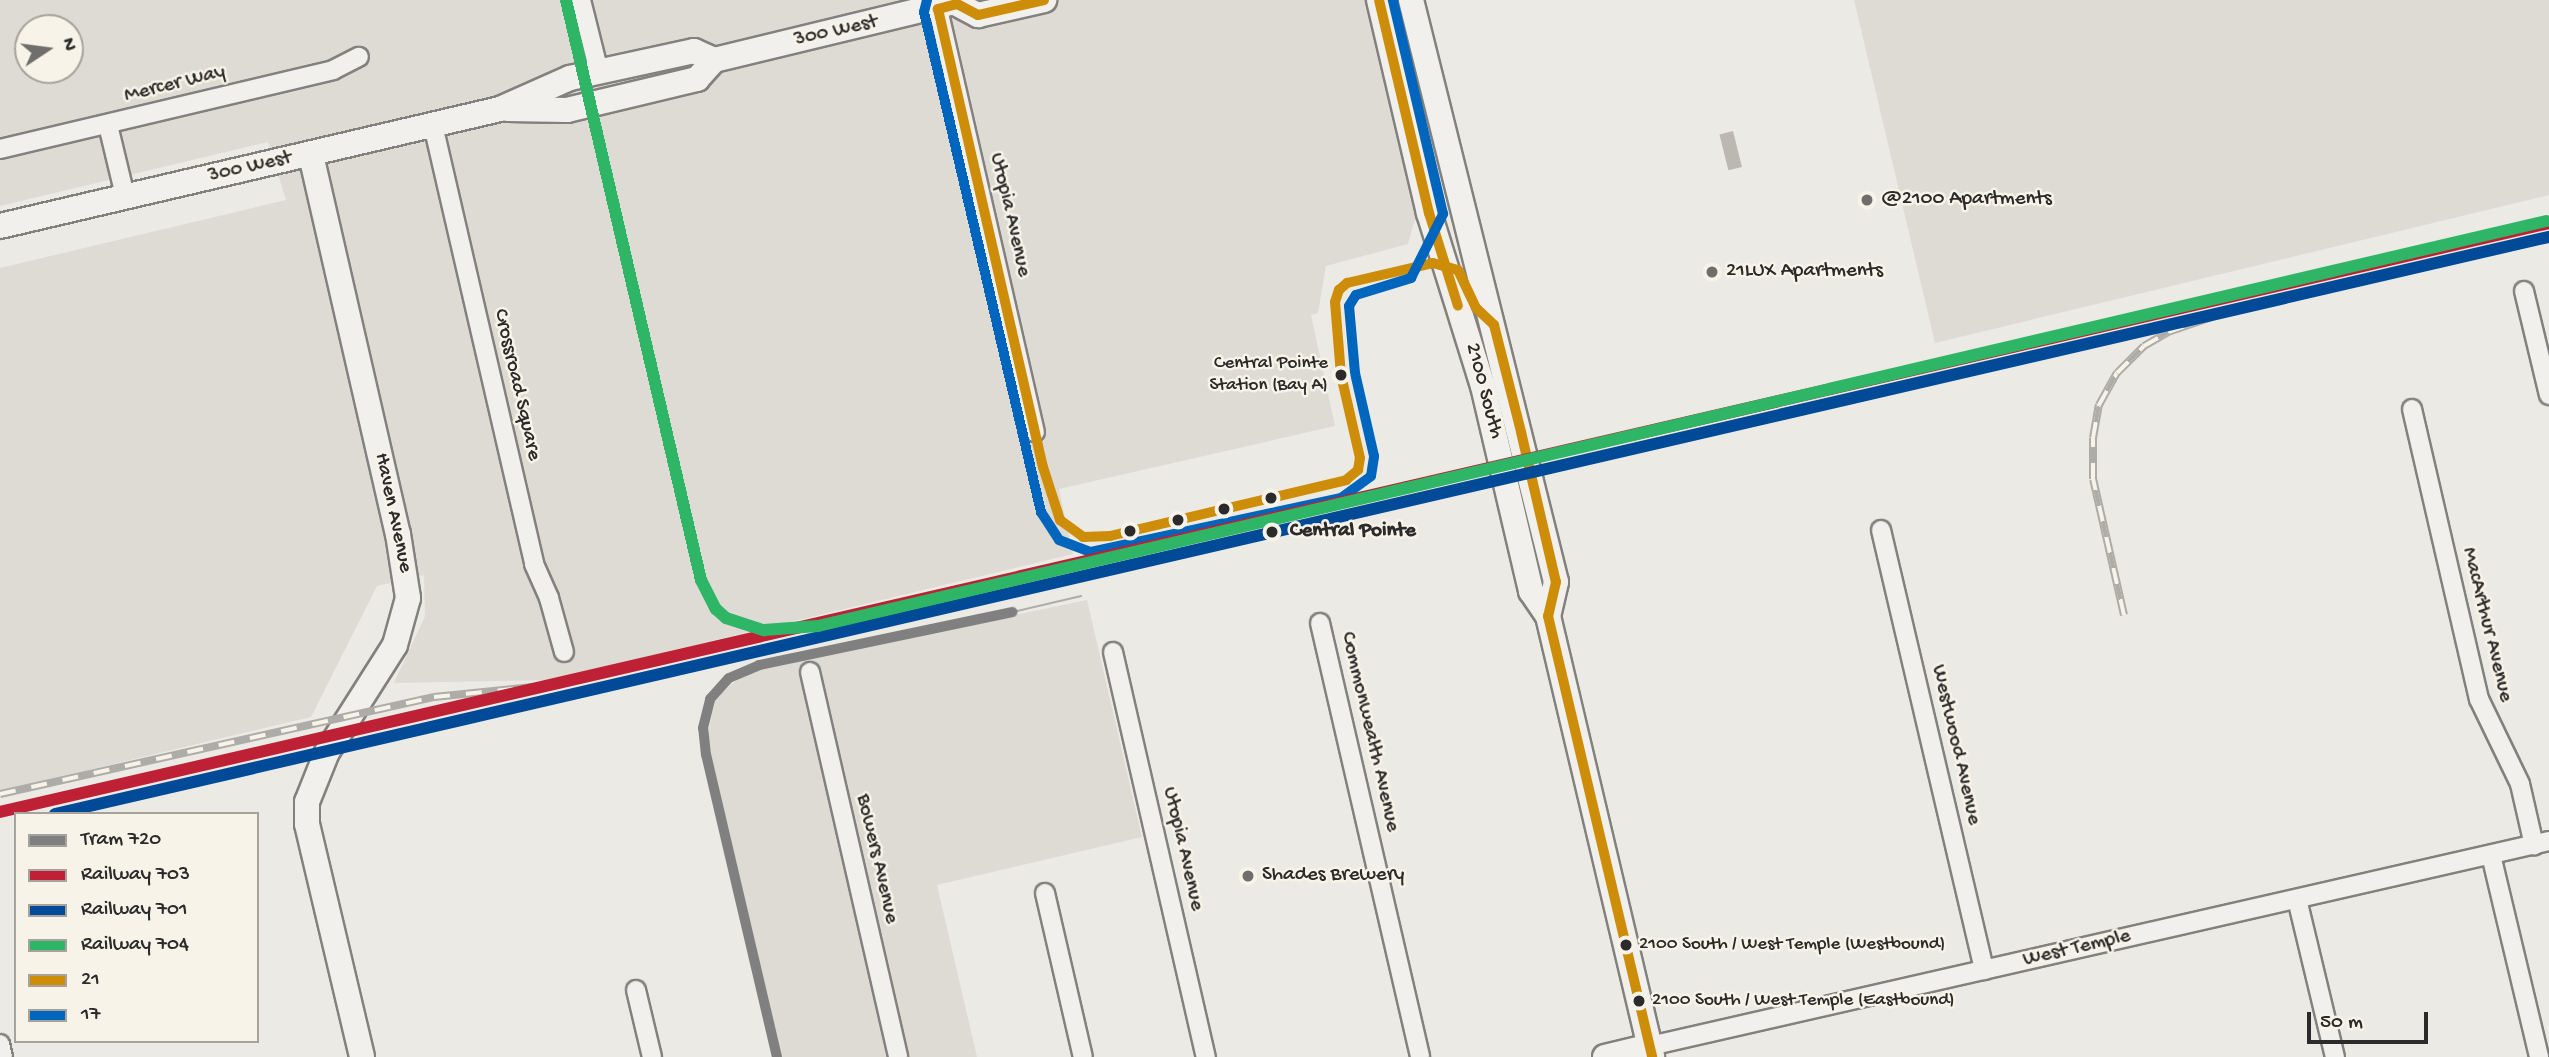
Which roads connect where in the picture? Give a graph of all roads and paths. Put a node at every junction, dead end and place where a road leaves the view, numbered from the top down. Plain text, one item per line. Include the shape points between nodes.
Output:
1 (581, 0) edge
2 (1044, 0) edge
3 (1379, 0) edge
4 (1412, 0) edge
5 (952, 4) edge
6 (359, 57) dead end
7 (714, 60) junction
8 (599, 72) junction
9 (500, 109) junction
10 (108, 125) junction
11 (433, 125) junction
12 (0, 149) edge
13 (311, 155) junction
14 (125, 196) junction
15 (0, 226) edge
16 (2524, 291) dead end
17 (2549, 395) edge
18 (2412, 409) dead end
19 (1035, 432) dead end
20 (1881, 530) dead end
21 (1548, 616) junction
22 (1320, 623) dead end
23 (564, 652) dead end
24 (1114, 652) dead end
25 (810, 672) dead end
26 (2542, 843) edge
27 (2491, 855) junction
28 (1045, 893) dead end
29 (2297, 899) junction
30 (1984, 970) junction
31 (636, 990) dead end
32 (0, 1044) edge
33 (1651, 1051) edge
34 (3, 1057) edge
35 (362, 1057) edge
36 (652, 1057) edge
37 (898, 1057) edge
38 (1083, 1057) edge
39 (1206, 1057) edge
40 (1420, 1057) edge
41 (1605, 1057) edge
42 (2334, 1057) edge
43 (2539, 1057) edge

1 - 8 street
2 - 5 main road, 300 West via 978,15
3 - 21 main road, 2100 South via 1429,213 1486,396 1531,591
4 - 21 main road, 2100 South via 1556,582
5 - 7 main road, 300 West
5 - 19 street, Utopia Avenue
6 - 10 street, Mercer Way via 333,70
7 - 8 main road, 300 West via 694,51
7 - 9 main road, 300 West via 697,79 567,110
8 - 9 main road, 300 West via 561,80
9 - 11 main road, 300 West
10 - 12 street, Mercer Way
10 - 14 street
11 - 13 main road, 300 West
11 - 23 street, Crossroad Square via 534,564
13 - 14 main road, 300 West
13 - 35 main road, Haven Avenue via 401,544 407,592 395,645 327,752 307,802 307,824
14 - 15 main road, 300 West
16 - 17 street
18 - 26 street, MacArthur Avenue via 2479,699
20 - 30 street, Westwood Avenue
21 - 33 main road, 2100 South
22 - 40 street, Commonwealth Avenue
24 - 39 street, Utopia Avenue
25 - 37 street, Bowers Avenue
26 - 27 street, West Temple
27 - 29 street, West Temple
27 - 43 street
28 - 38 street
29 - 30 street, West Temple
29 - 42 street
30 - 33 street, West Temple
31 - 36 street
32 - 34 street
33 - 41 main road, West Temple

